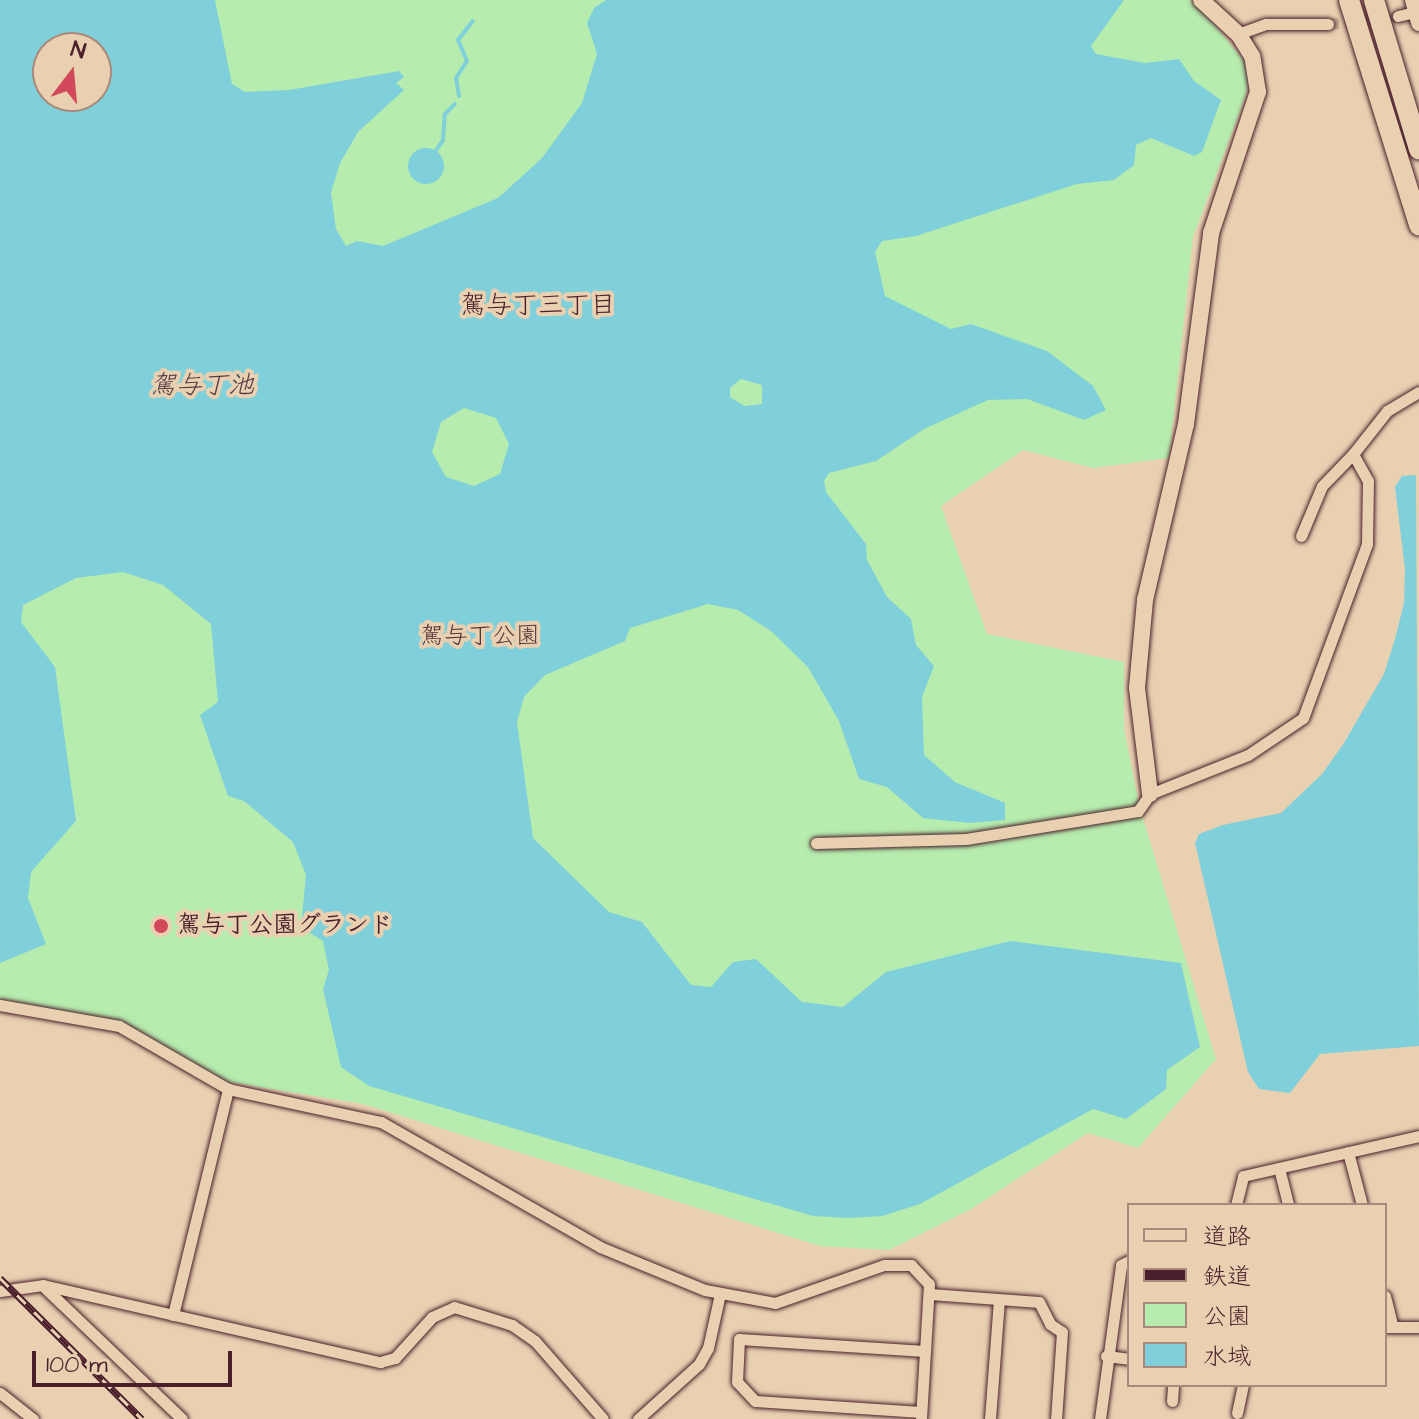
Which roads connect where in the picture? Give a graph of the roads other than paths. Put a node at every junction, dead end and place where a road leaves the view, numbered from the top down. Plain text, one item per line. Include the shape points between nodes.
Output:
1 (1201, 0) edge
2 (1349, 0) edge
3 (1374, 0) edge
4 (1416, 12) edge
5 (1398, 16) tunnel mouth
6 (1328, 24) tunnel mouth
7 (1238, 34) junction
8 (1419, 149) edge
9 (1419, 225) edge
10 (1419, 392) edge
11 (1353, 454) junction
12 (1301, 536) dead end
13 (1150, 794) junction
14 (816, 843) dead end
15 (0, 1005) edge
16 (228, 1089) junction
17 (1419, 1136) edge
18 (1348, 1152) junction
19 (1279, 1168) junction
20 (1236, 1203) edge
21 (1288, 1203) edge
22 (1361, 1203) edge
23 (1127, 1262) edge
24 (43, 1285) junction
25 (0, 1291) edge
26 (720, 1294) junction
27 (930, 1294) junction
28 (999, 1300) junction
29 (173, 1315) junction
30 (1389, 1327) edge
31 (1419, 1327) edge
32 (925, 1351) junction
33 (1106, 1356) junction
34 (1127, 1359) edge
35 (1173, 1387) edge
36 (1243, 1387) edge
37 (0, 1393) edge
38 (1172, 1401) dead end
39 (1237, 1413) dead end
40 (921, 1416) edge
41 (33, 1419) edge
42 (182, 1419) edge
43 (603, 1419) edge
44 (638, 1419) edge
45 (990, 1419) edge
46 (1056, 1419) edge
47 (1100, 1419) edge

1 - 7 street
2 - 9 highway
3 - 8 highway
4 - 5 street
6 - 7 street via 1266,24
7 - 13 street via 1252,56 1256,102 1211,233 1183,437 1155,547 1139,645 1140,738
10 - 11 street via 1387,411
11 - 12 street via 1322,486
11 - 13 street via 1368,481 1367,544 1303,718 1248,755
13 - 14 street via 1138,811 1034,824 1007,833
15 - 16 street via 119,1026
16 - 26 street via 381,1122 600,1247 658,1275
16 - 29 street
17 - 18 street
18 - 19 street
18 - 22 street
19 - 20 street via 1243,1176
19 - 21 street
23 - 33 street via 1121,1265
24 - 25 street
24 - 29 street
24 - 42 street
26 - 27 street via 775,1303 897,1263 911,1265 923,1276
26 - 44 street via 708,1348 699,1364
27 - 28 street
27 - 32 street
28 - 45 street
28 - 46 street via 1039,1302 1050,1324 1062,1332
29 - 43 street via 380,1362 395,1358 442,1310 454,1307 486,1315 535,1341
30 - 31 street
32 - 40 street
32 - 40 street via 739,1339 737,1382 755,1401
33 - 34 street
33 - 47 street
35 - 38 street
36 - 39 street
37 - 41 street

